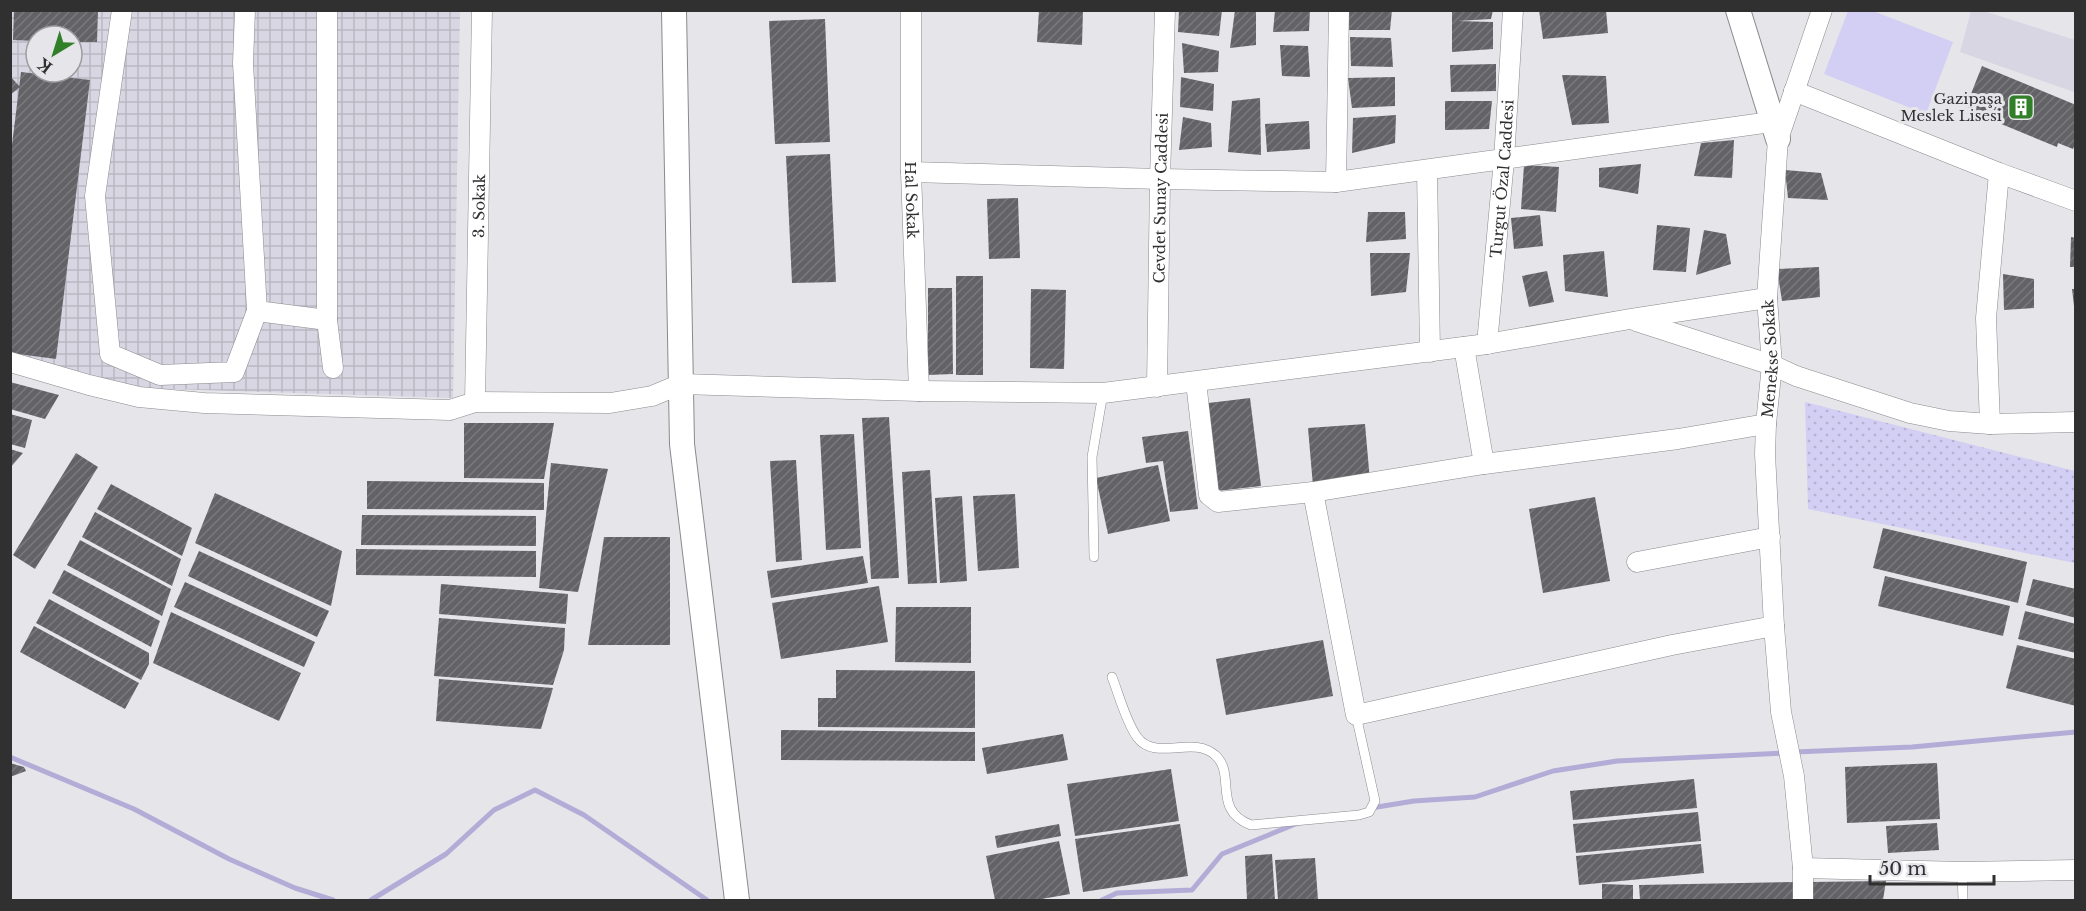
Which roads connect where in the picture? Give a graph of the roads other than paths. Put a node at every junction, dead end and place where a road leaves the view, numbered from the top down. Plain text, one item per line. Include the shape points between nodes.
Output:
1 (122, 10) edge
2 (245, 10) edge
3 (327, 10) edge
4 (482, 10) edge
5 (674, 10) edge
6 (911, 10) edge
7 (1165, 10) edge
8 (1340, 10) edge
9 (1513, 10) edge
10 (1738, 10) edge
11 (1822, 10) edge
12 (1794, 91) junction
13 (1774, 130) junction
14 (1504, 160) junction
15 (1426, 170) junction
16 (911, 172) junction
17 (1999, 173) junction
18 (1160, 179) junction
19 (1336, 182) junction
20 (2076, 201) edge
21 (1767, 298) junction
22 (257, 311) junction
23 (1630, 319) junction
24 (327, 320) junction
25 (1487, 344) junction
26 (1464, 348) junction
27 (1430, 352) junction
28 (10, 362) edge
29 (1772, 365) junction
30 (333, 368) dead end
31 (1196, 382) junction
32 (681, 384) junction
33 (1157, 387) junction
34 (919, 391) junction
35 (1103, 393) junction
36 (475, 402) junction
37 (2076, 422) edge
38 (1766, 424) junction
39 (1990, 424) junction
40 (1484, 464) junction
41 (1313, 492) junction
42 (1770, 537) junction
43 (1094, 557) dead end
44 (1637, 562) dead end
45 (1774, 626) junction
46 (1112, 677) dead end
47 (1356, 715) junction
48 (1803, 868) junction
49 (2076, 870) edge
50 (1962, 872) junction
51 (737, 900) edge
52 (1803, 900) edge
53 (1963, 900) edge

1 - 22 street via 95,196 110,354 160,375 234,372
2 - 22 street via 243,63
3 - 24 street
4 - 36 street, 3. Sokak
5 - 32 street
6 - 16 street, Hal Sokak
7 - 18 street, Cevdet Sunay Caddesi
8 - 19 street
9 - 14 street, Turgut Özal Caddesi
10 - 13 street
11 - 12 street, Menekse Sokak
12 - 13 street, Menekse Sokak
12 - 17 street
13 - 14 street
13 - 21 street, Menekse Sokak
14 - 15 street
14 - 25 street, Turgut Özal Caddesi
15 - 19 street
15 - 27 street
16 - 18 street
16 - 34 street, Hal Sokak
17 - 20 street
17 - 39 street via 1986,318
18 - 19 street
18 - 33 street, Cevdet Sunay Caddesi
21 - 23 street
21 - 29 street, Menekse Sokak
22 - 24 street
23 - 25 street
23 - 29 street
24 - 30 street
25 - 26 street
26 - 27 street
26 - 40 street
27 - 31 street
28 - 36 street via 139,397 204,403 450,410
29 - 38 street, Menekse Sokak
29 - 39 street via 1910,413
31 - 33 street
31 - 41 street via 1209,495 1218,502 1229,502
32 - 34 street
32 - 36 street via 652,396 610,403
32 - 51 street via 682,444
33 - 35 street
34 - 35 street
35 - 43 lane via 1092,457
37 - 39 street
38 - 40 street
38 - 42 street, Menekse Sokak
40 - 41 street
41 - 47 street
42 - 44 street
42 - 45 street, Menekse Sokak
45 - 47 street
45 - 48 street, Menekse Sokak via 1781,712 1794,777
46 - 47 lane via 1141,742 1155,748 1199,747 1213,753 1222,762 1232,812 1251,825 1369,812 1375,801
48 - 50 street
48 - 52 street, Menekse Sokak
49 - 50 street
50 - 53 lane

